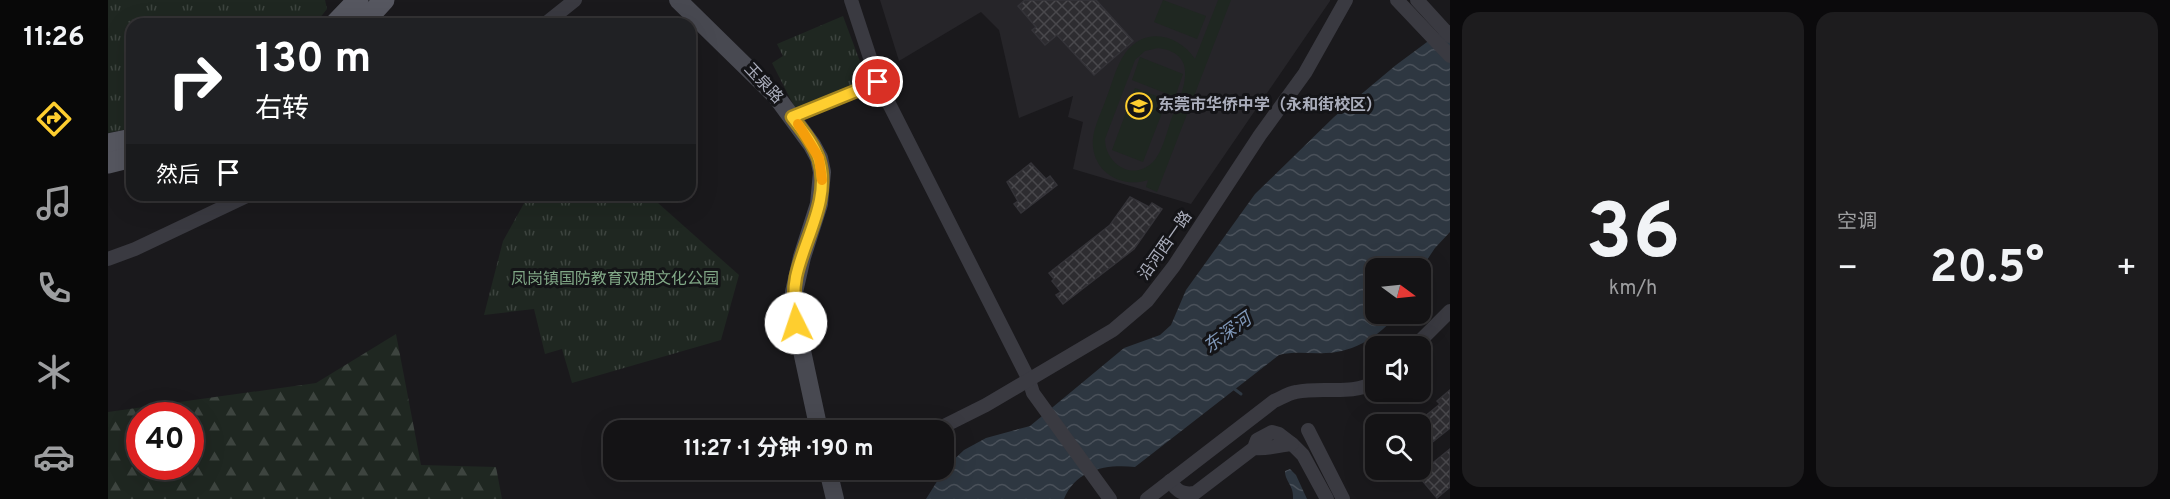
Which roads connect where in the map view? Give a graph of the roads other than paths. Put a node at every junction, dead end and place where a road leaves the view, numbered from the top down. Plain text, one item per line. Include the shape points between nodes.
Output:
1 (358, 0) edge
2 (384, 0) edge
3 (575, 0) edge
4 (678, 0) edge
5 (851, 0) edge
6 (1346, 0) edge
7 (1397, 0) edge
8 (1417, 0) edge
9 (341, 18) edge
10 (368, 18) edge
11 (552, 18) edge
12 (1428, 22) junction
13 (1450, 36) edge
14 (1450, 56) edge
15 (878, 82) junction
16 (792, 117) junction
17 (126, 140) edge
18 (108, 144) edge
19 (126, 158) edge
20 (108, 162) edge
21 (236, 201) edge
22 (108, 259) edge
23 (1450, 311) edge
24 (1425, 336) edge
25 (1029, 380) junction
26 (1365, 388) edge
27 (817, 420) edge
28 (954, 421) edge
29 (1308, 430) dead end
30 (834, 480) edge
31 (1170, 481) junction
32 (835, 499) edge
33 (1110, 499) edge
34 (1147, 499) edge
35 (1326, 499) edge
36 (1343, 499) edge

1 - 9 main road
2 - 10 main road
3 - 11 street
4 - 16 street, 玉泉路 via 758,77
5 - 15 street
6 - 25 street, 沿河西一路 via 1305,73 1147,301 1113,330
7 - 12 street
8 - 12 street
12 - 13 street
12 - 14 street
15 - 16 street
15 - 25 street
16 - 27 street, 玉泉路 via 819,158 822,172 819,204 794,291 796,323
17 - 18 main road
19 - 20 main road
21 - 22 street
23 - 24 street
25 - 28 street, 沿河西一路
25 - 33 street via 1033,393
26 - 31 street via 1295,392 1274,400
29 - 36 street
30 - 32 street
31 - 34 street
31 - 35 street via 1178,492 1195,493 1254,448 1264,450 1292,444 1303,455

